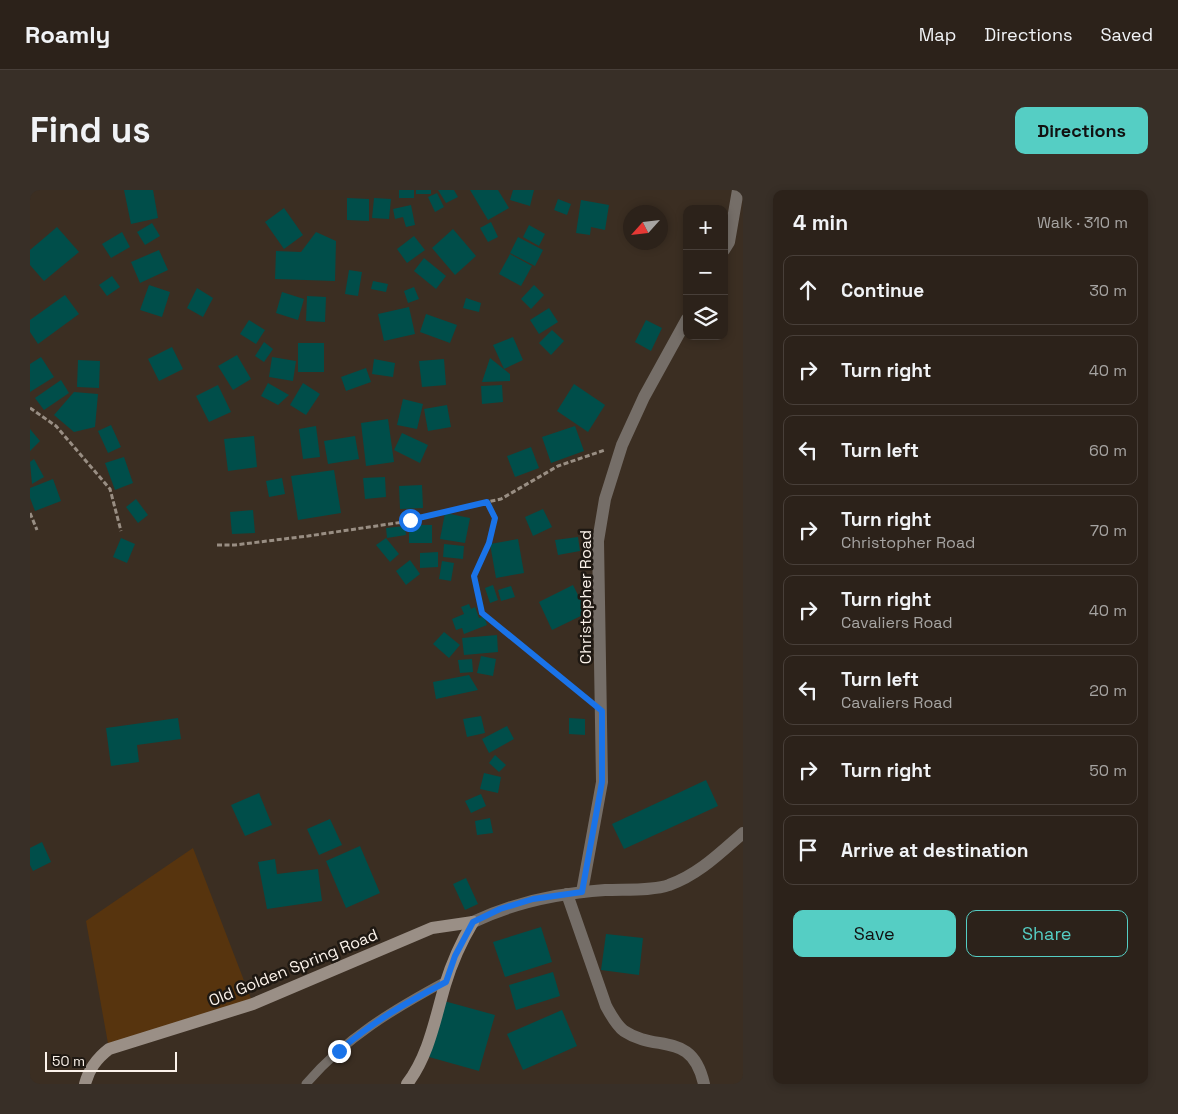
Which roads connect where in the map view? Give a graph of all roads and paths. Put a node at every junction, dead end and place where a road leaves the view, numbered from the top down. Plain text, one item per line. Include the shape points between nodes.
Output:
1 (738, 190) edge
2 (728, 244) edge
3 (683, 326) edge
4 (30, 408) edge
5 (622, 445) junction
6 (487, 502) junction
7 (30, 513) edge
8 (37, 530) dead end
9 (121, 531) dead end
10 (217, 545) dead end
11 (602, 711) junction
12 (743, 833) edge
13 (582, 892) junction
14 (567, 894) junction
15 (473, 922) junction
16 (446, 982) junction
17 (85, 1084) edge
18 (306, 1084) edge
19 (407, 1084) edge
20 (704, 1084) edge

1 - 2 street
3 - 5 street, Christopher Road via 644,396
4 - 9 path via 56,426 110,490
5 - 6 path via 558,466 501,499
5 - 11 street, Christopher Road via 598,541
6 - 10 path via 391,524 280,540
6 - 11 path via 495,518 489,543 474,576 482,613
7 - 8 path
11 - 13 street, Christopher Road via 602,782
12 - 13 street via 701,869 668,886
13 - 14 street
14 - 15 street via 508,906
14 - 20 street via 614,1021 623,1031 635,1036 687,1051 696,1060
15 - 16 main road
15 - 17 main road, Old Golden Spring Road via 432,928 253,1004 108,1049 97,1059
16 - 18 lane via 398,1006 362,1031
16 - 19 main road via 432,1036

